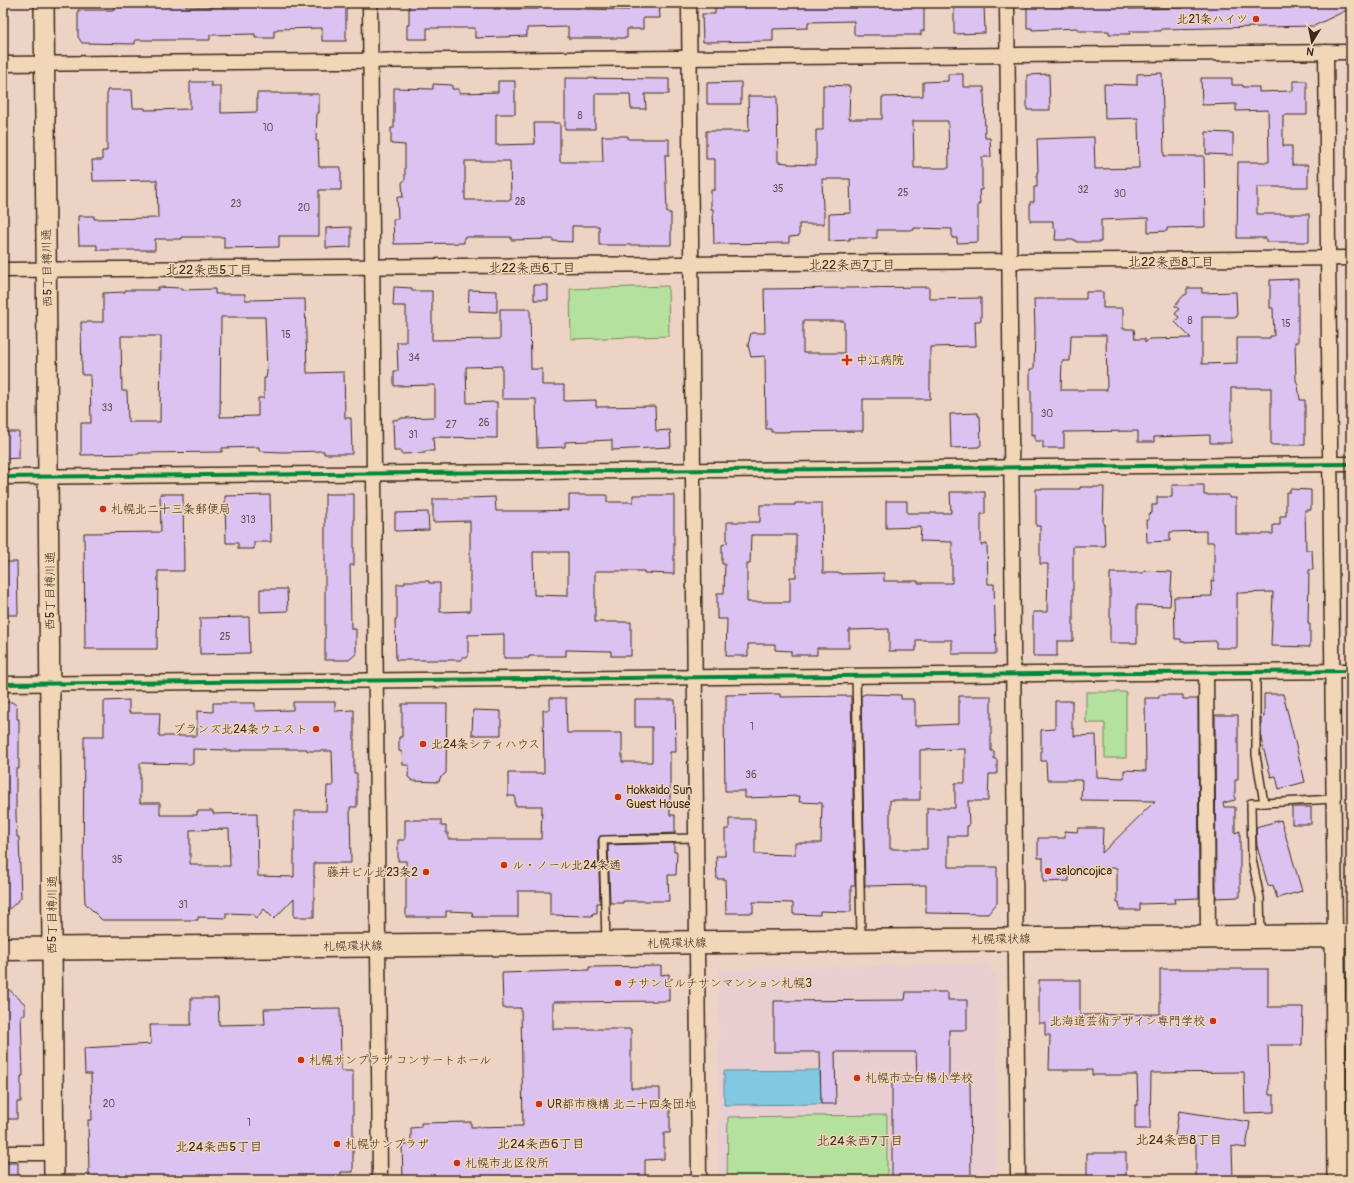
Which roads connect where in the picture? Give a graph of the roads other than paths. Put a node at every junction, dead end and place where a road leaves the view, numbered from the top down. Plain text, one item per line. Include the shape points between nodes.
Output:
1 (44, 3) edge
2 (370, 3) edge
3 (689, 3) edge
4 (1007, 3) edge
5 (1326, 52) junction
6 (1351, 52) edge
7 (1008, 55) junction
8 (689, 58) junction
9 (370, 61) junction
10 (3, 64) edge
11 (45, 64) junction
12 (1328, 258) junction
13 (1351, 258) edge
14 (1009, 261) junction
15 (691, 264) junction
16 (372, 267) junction
17 (3, 270) edge
18 (47, 270) junction
19 (1330, 464) junction
20 (1351, 464) edge
21 (1012, 467) junction
22 (692, 470) junction
23 (373, 473) junction
24 (3, 477) edge
25 (49, 477) junction
26 (1332, 671) junction
27 (1351, 671) edge
28 (1206, 672) junction
29 (1256, 672) junction
30 (1013, 673) junction
31 (856, 675) junction
32 (694, 677) junction
33 (376, 680) junction
34 (50, 682) junction
35 (3, 684) edge
36 (1334, 799) junction
37 (1264, 803) junction
38 (696, 838) junction
39 (1343, 936) edge
40 (1261, 937) junction
41 (1208, 938) junction
42 (1016, 939) junction
43 (861, 941) junction
44 (696, 942) junction
45 (606, 943) junction
46 (378, 946) junction
47 (52, 948) junction
48 (3, 949) edge
49 (3, 1153) edge
50 (54, 1153) junction
51 (54, 1180) edge
52 (380, 1180) edge
53 (699, 1180) edge
54 (1018, 1180) edge
55 (1337, 1180) edge

1 - 11 street, 西5丁目樽川通
2 - 9 street
3 - 8 street
4 - 7 street
5 - 6 street
5 - 7 street
5 - 12 street
7 - 8 street
7 - 14 street
8 - 9 street
8 - 15 street
9 - 11 street
9 - 16 street
10 - 11 street
11 - 18 street, 西5丁目樽川通
12 - 13 street
12 - 14 street
12 - 19 street
14 - 15 street
14 - 21 street
15 - 16 street
15 - 22 street
16 - 18 street
16 - 23 street
17 - 18 street
18 - 25 street, 西5丁目樽川通
19 - 20 street
19 - 21 street
19 - 26 street
21 - 22 street
21 - 30 street
22 - 23 street
22 - 32 street
23 - 25 street
23 - 33 street
24 - 25 street
25 - 34 street, 西5丁目樽川通
26 - 27 street
26 - 29 street
26 - 36 street
28 - 29 street
28 - 30 street
28 - 41 street
29 - 37 lane via 1256,754
30 - 31 street
30 - 42 street
31 - 32 street
31 - 43 lane
32 - 33 street
32 - 38 street
33 - 34 street
33 - 46 street
34 - 35 street
34 - 47 street, 西5丁目樽川通
36 - 37 lane
36 - 39 street
37 - 40 lane via 1250,803 1252,858 1260,898
38 - 44 street
38 - 45 lane via 603,840
39 - 40 main road, 札幌環状線
39 - 55 street
40 - 41 main road, 札幌環状線
41 - 42 main road, 札幌環状線
42 - 43 main road, 札幌環状線
42 - 54 street
43 - 44 main road, 札幌環状線
44 - 45 main road, 札幌環状線
44 - 53 street
45 - 46 main road, 札幌環状線
46 - 47 main road, 札幌環状線
46 - 52 street
47 - 48 main road, 札幌環状線
47 - 50 street, 西5丁目樽川通
49 - 50 street
50 - 51 street, 西5丁目樽川通

